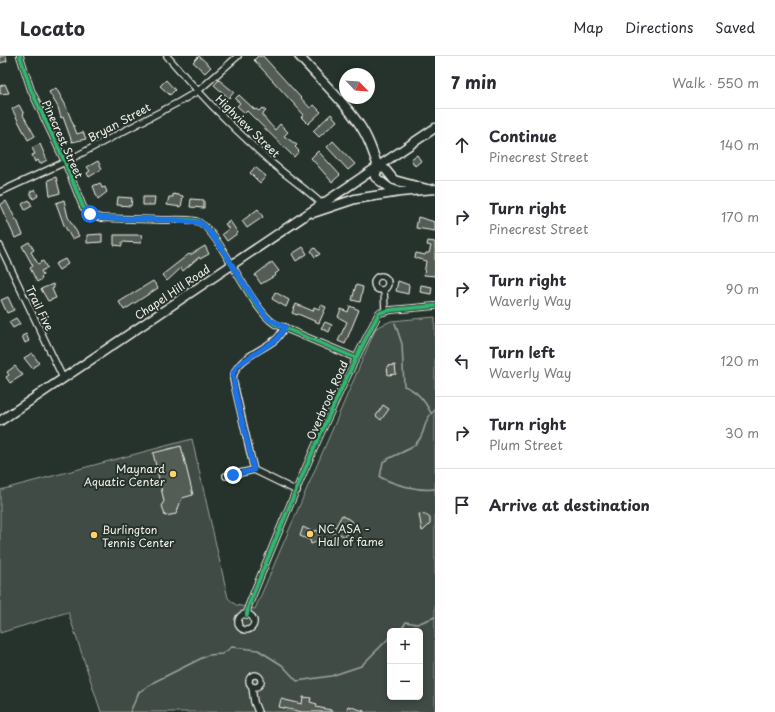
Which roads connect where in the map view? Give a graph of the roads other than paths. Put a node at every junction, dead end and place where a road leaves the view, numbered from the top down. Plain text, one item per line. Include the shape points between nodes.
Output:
1 (20, 56) edge
2 (167, 56) edge
3 (238, 56) edge
4 (299, 56) edge
5 (198, 91) junction
6 (435, 128) edge
7 (65, 162) junction
8 (378, 167) junction
9 (431, 189) edge
10 (0, 192) edge
11 (400, 192) junction
12 (322, 204) junction
13 (305, 215) junction
14 (0, 246) edge
15 (232, 265) junction
16 (384, 290) dead end
17 (435, 306) edge
18 (385, 311) junction
19 (285, 327) junction
20 (356, 358) junction
21 (62, 378) junction
22 (0, 421) edge
23 (254, 470) junction
24 (226, 476) dead end
25 (297, 491) junction
26 (247, 615) dead end
27 (252, 687) dead end
28 (258, 712) edge

1 - 7 street, Pinecrest Street via 31,90
2 - 5 street, Highview Street
3 - 5 street, Bryan Street
4 - 8 main road via 359,124
5 - 7 street, Bryan Street
5 - 12 street, Highview Street via 268,159
6 - 8 main road, Chapel Hill Road
7 - 10 street, Bryan Street
7 - 15 street, Pinecrest Street via 83,207 90,214 101,218 195,221 205,226
8 - 9 main road via 385,169 394,180
8 - 11 main road via 375,177 389,188
8 - 12 main road, Chapel Hill Road
9 - 11 main road
11 - 13 main road via 355,199
12 - 13 main road, Chapel Hill Road
13 - 15 main road, Chapel Hill Road
14 - 21 street, Trail Five
15 - 19 street, Pinecrest Street via 267,318
15 - 21 main road, Chapel Hill Road
16 - 18 street
17 - 18 street
18 - 20 street, Overbrook Road via 379,313
19 - 20 street, Pinecrest Street
19 - 23 street via 277,339 238,365 233,373
20 - 25 street, Overbrook Road
21 - 22 main road, Chapel Hill Road
23 - 24 street
23 - 25 street
25 - 26 street, Overbrook Road via 248,607
27 - 28 street

